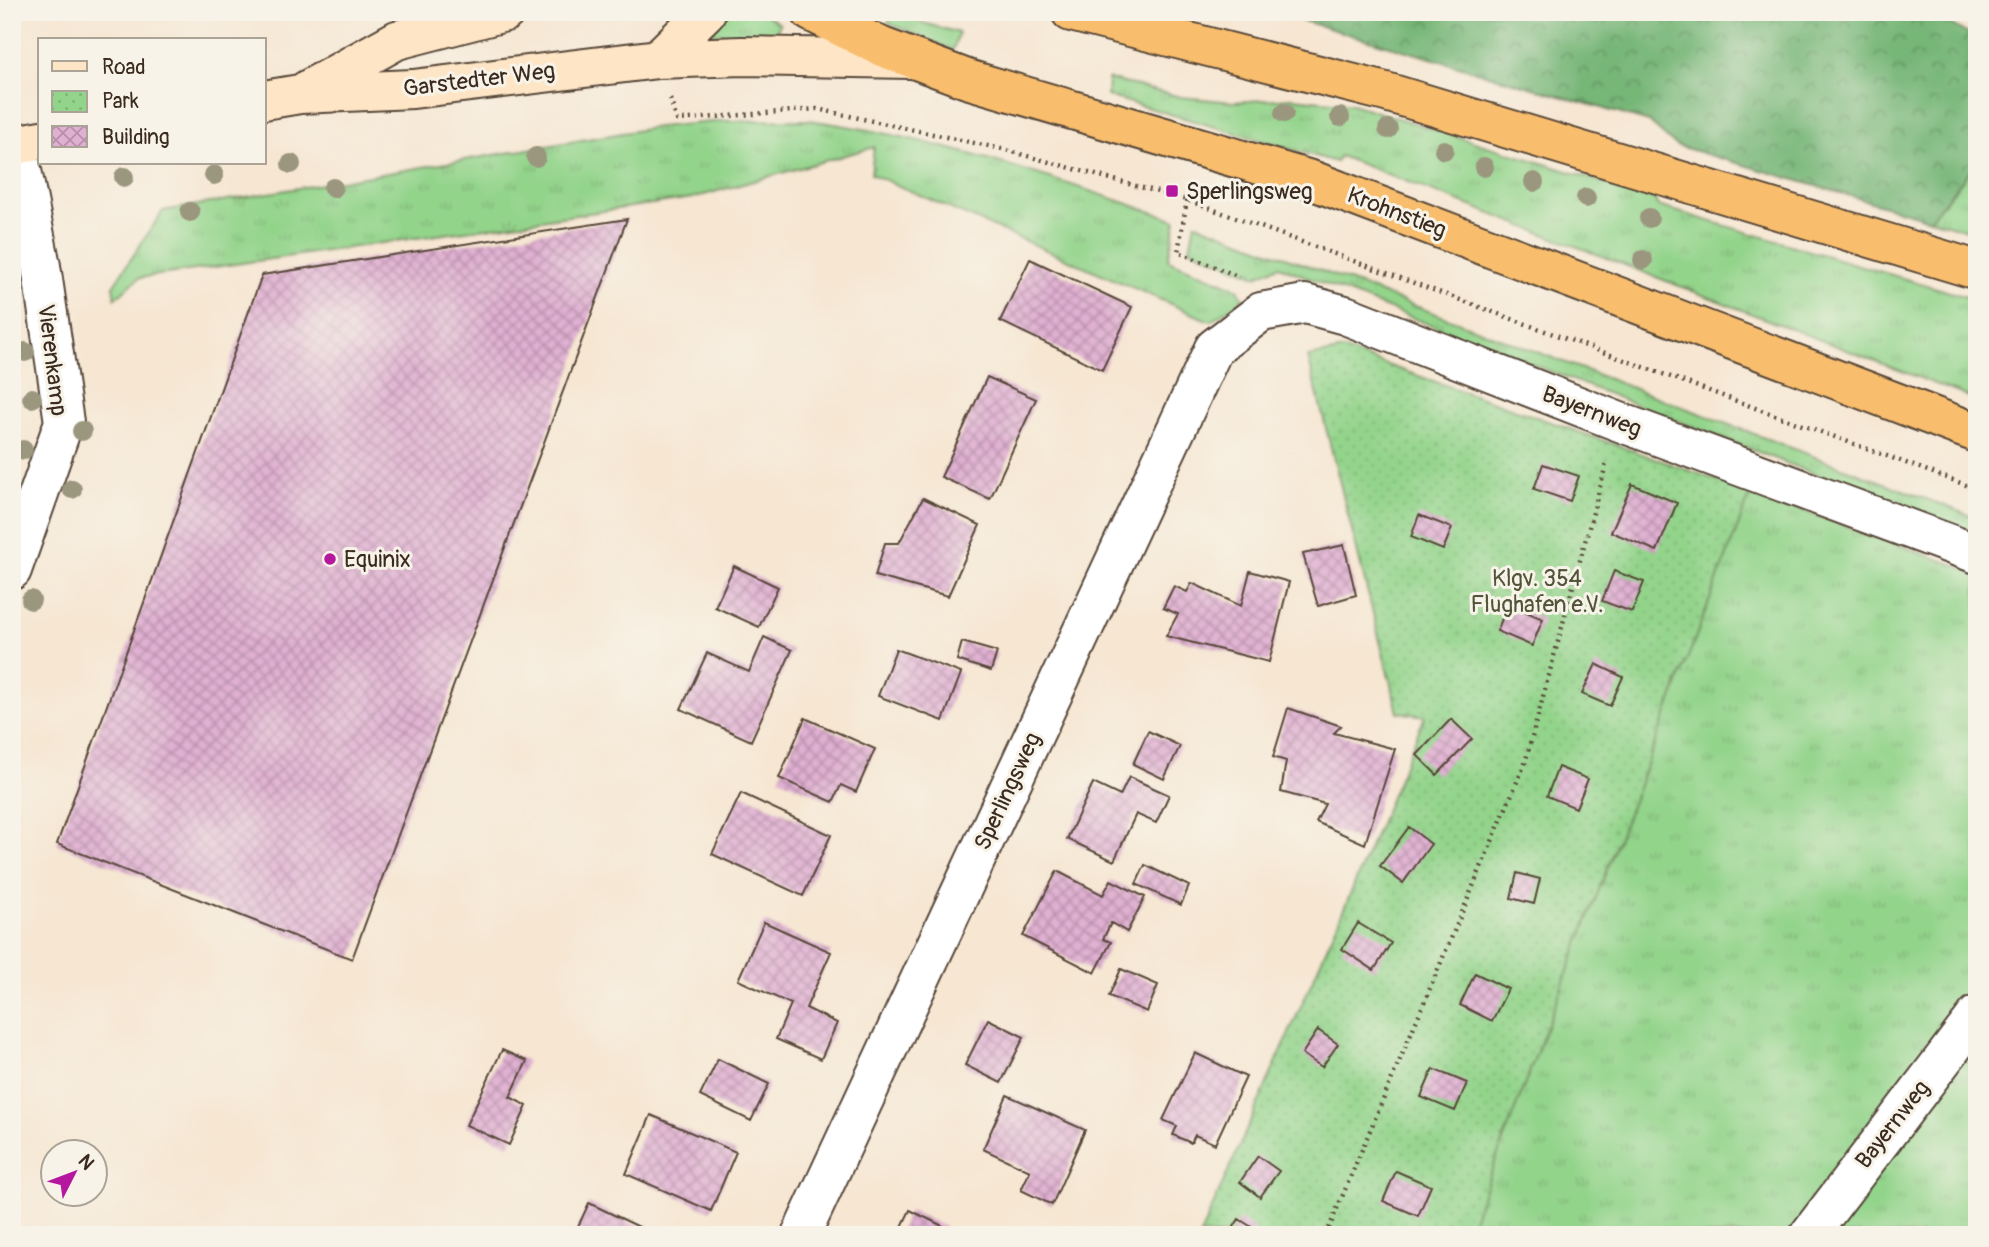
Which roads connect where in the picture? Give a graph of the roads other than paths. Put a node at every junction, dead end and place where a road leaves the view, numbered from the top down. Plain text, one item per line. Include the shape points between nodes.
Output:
1 (505, 12) edge
2 (706, 12) edge
3 (811, 12) edge
4 (1071, 12) edge
5 (658, 59) junction
6 (911, 59) junction
7 (282, 97) edge
8 (23, 144) edge
9 (1977, 270) edge
10 (1214, 348) joint
11 (1977, 433) edge
12 (1977, 554) edge
13 (12, 570) edge
14 (1977, 1015) edge
15 (801, 1235) edge
16 (1809, 1235) edge

1 - 7 main road, Garstedter Weg via 397,40
2 - 5 main road
3 - 6 highway, Krohnstieg
4 - 9 highway via 1386,92
5 - 6 main road, Garstedter Weg
5 - 7 main road, Garstedter Weg via 413,89
6 - 11 highway, Krohnstieg via 1034,101 1314,181
8 - 13 street, Vierenkamp via 64,422
10 - 12 street, Bayernweg via 1261,312 1305,303
10 - 15 street, Sperlingsweg
14 - 16 street, Bayernweg

